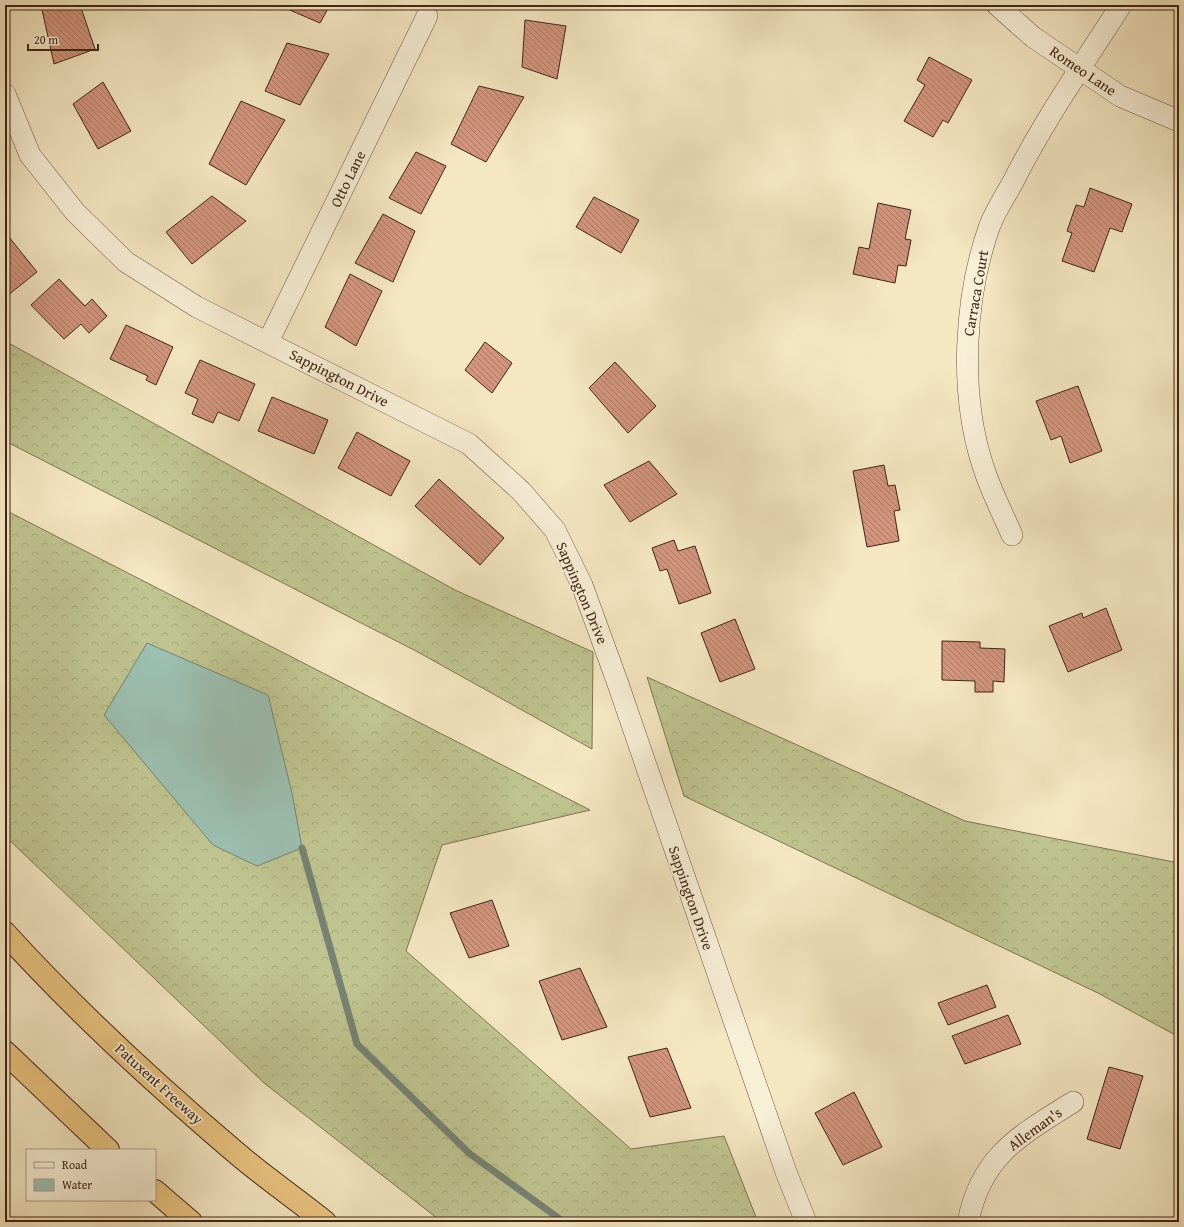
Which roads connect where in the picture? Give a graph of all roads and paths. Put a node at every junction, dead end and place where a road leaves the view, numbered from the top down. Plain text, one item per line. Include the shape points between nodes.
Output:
1 (997, 5) edge
2 (1121, 5) edge
3 (427, 16) dead end
4 (1080, 69) junction
5 (5, 94) edge
6 (1179, 121) edge
7 (268, 342) junction
8 (1012, 535) dead end
9 (5, 933) edge
10 (5, 1052) edge
11 (1073, 1102) dead end
12 (107, 1149) edge
13 (156, 1192) edge
14 (191, 1222) edge
15 (325, 1222) edge
16 (806, 1222) edge
17 (968, 1222) edge

1 - 4 street, Romeo Lane via 1033,36
2 - 4 street, Carraca Court
3 - 7 street, Otto Lane
4 - 6 street, Romeo Lane via 1120,96
4 - 8 street, Carraca Court via 1032,146 990,225 978,268 970,312 966,356 970,410 982,466
5 - 7 street, Sappington Drive via 30,155 75,212 126,262 197,307
7 - 16 street, Sappington Drive via 469,444 522,491 555,530 582,585 786,1172
9 - 15 highway, Patuxent Freeway via 47,979 130,1058 235,1151
10 - 12 highway
11 - 17 street, Alleman's via 1011,1142 991,1165 979,1188
13 - 14 highway

